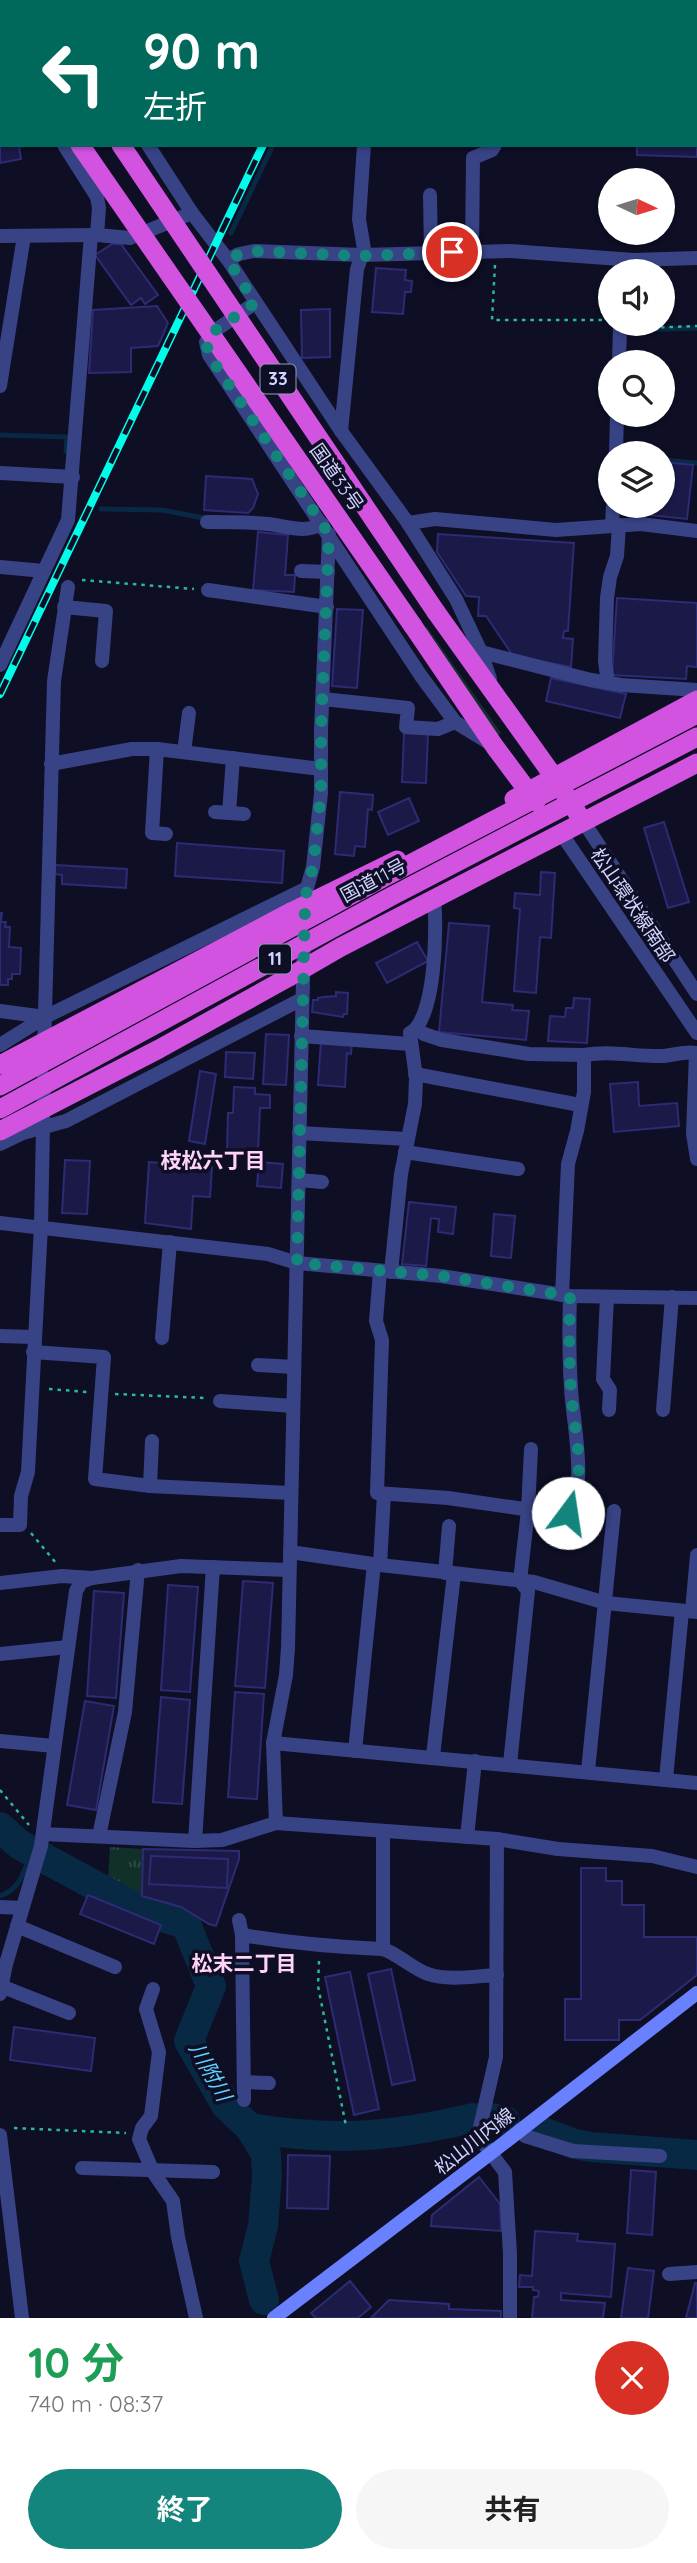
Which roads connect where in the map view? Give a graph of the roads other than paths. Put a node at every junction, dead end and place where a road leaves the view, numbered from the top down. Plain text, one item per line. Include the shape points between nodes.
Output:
1 (65, 147) edge
2 (81, 147) edge
3 (122, 147) edge
4 (149, 147) edge
5 (365, 147) edge
6 (494, 147) edge
7 (430, 195) dead end
8 (192, 213) junction
9 (94, 235) junction
10 (0, 236) edge
11 (24, 236) junction
12 (431, 252) junction
13 (472, 252) junction
14 (363, 255) junction
15 (697, 258) edge
16 (228, 260) junction
17 (675, 260) edge
18 (598, 261) edge
19 (255, 303) junction
20 (0, 386) edge
21 (341, 431) junction
22 (0, 473) edge
23 (73, 477) junction
24 (614, 518) edge
25 (207, 522) dead end
26 (408, 523) junction
27 (615, 525) junction
28 (325, 529) junction
29 (697, 531) edge
30 (0, 567) edge
31 (44, 570) junction
32 (301, 571) dead end
33 (328, 572) junction
34 (68, 587) road end
35 (208, 590) road end
36 (65, 607) junction
37 (327, 607) junction
38 (481, 652) junction
39 (102, 661) dead end
40 (0, 665) edge
41 (608, 683) junction
42 (697, 690) edge
43 (495, 693) junction
44 (323, 699) junction
45 (697, 700) edge
46 (189, 713) dead end
47 (697, 714) edge
48 (455, 722) junction
49 (697, 737) edge
50 (495, 747) junction
51 (157, 749) junction
52 (184, 752) junction
53 (233, 758) junction
54 (697, 763) edge
55 (51, 764) junction
56 (321, 769) junction
57 (554, 777) junction
58 (528, 792) junction
59 (229, 813) dead end
60 (583, 821) junction
61 (561, 833) junction
62 (166, 834) dead end
63 (435, 899) junction
64 (304, 901) junction
65 (341, 947) junction
66 (296, 973) junction
67 (697, 993) edge
68 (302, 999) junction
69 (0, 1011) edge
70 (45, 1017) junction
71 (417, 1029) junction
72 (697, 1033) edge
73 (301, 1036) junction
74 (410, 1044) junction
75 (0, 1045) edge
76 (697, 1053) edge
77 (584, 1055) junction
78 (0, 1065) edge
79 (415, 1074) junction
80 (0, 1086) edge
81 (580, 1105) junction
82 (0, 1109) edge
83 (43, 1127) junction
84 (0, 1131) edge
85 (299, 1133) junction
86 (0, 1144) edge
87 (406, 1145) junction
88 (697, 1159) edge
89 (518, 1169) dead end
90 (299, 1180) junction
91 (322, 1182) dead end
92 (0, 1223) edge
93 (41, 1226) junction
94 (170, 1242) junction
95 (297, 1263) junction
96 (385, 1271) junction
97 (566, 1295) junction
98 (607, 1297) junction
99 (672, 1297) junction
100 (697, 1298) edge
101 (168, 1333) dead end
102 (0, 1336) edge
103 (34, 1337) junction
104 (33, 1352) junction
105 (258, 1365) dead end
106 (294, 1367) junction
107 (649, 1392) dead end
108 (664, 1393) junction
109 (220, 1401) road end
110 (293, 1406) junction
111 (609, 1410) dead end
112 (663, 1410) dead end
113 (152, 1441) dead end
114 (531, 1449) dead end
115 (514, 1468) dead end
116 (530, 1469) junction
117 (150, 1486) junction
118 (290, 1493) junction
119 (384, 1494) junction
120 (528, 1510) junction
121 (614, 1511) dead end
122 (0, 1525) edge
123 (449, 1526) dead end
124 (290, 1552) junction
125 (697, 1555) edge
126 (377, 1565) junction
127 (213, 1567) junction
128 (138, 1570) junction
129 (289, 1570) junction
130 (449, 1573) junction
131 (92, 1578) junction
132 (520, 1581) junction
133 (0, 1583) edge
134 (606, 1603) junction
135 (690, 1611) edge
136 (68, 1647) junction
137 (0, 1654) edge
138 (0, 1741) edge
139 (274, 1742) junction
140 (54, 1746) junction
141 (355, 1751) junction
142 (433, 1756) junction
143 (475, 1761) junction
144 (510, 1764) junction
145 (588, 1771) junction
146 (666, 1779) junction
147 (697, 1783) edge
148 (276, 1823) junction
149 (383, 1831) junction
150 (99, 1836) junction
151 (467, 1837) junction
152 (497, 1839) junction
153 (42, 1840) junction
154 (195, 1841) junction
155 (697, 1867) edge
156 (0, 1906) edge
157 (22, 1908) junction
158 (239, 1920) dead end
159 (16, 1926) junction
160 (242, 1935) junction
161 (383, 1949) junction
162 (115, 1967) dead end
163 (497, 1975) junction
164 (153, 1989) dead end
165 (1, 1990) edge
166 (697, 1993) edge
167 (69, 2013) dead end
168 (244, 2082) junction
169 (269, 2083) dead end
170 (244, 2100) dead end
171 (520, 2130) junction
172 (4, 2132) edge
173 (491, 2153) junction
174 (660, 2156) dead end
175 (82, 2168) dead end
176 (153, 2172) junction
177 (213, 2172) dead end
178 (5, 2205) edge
179 (697, 2272) edge
180 (669, 2274) dead end
181 (22, 2318) edge
182 (197, 2318) edge
183 (274, 2318) edge
184 (510, 2318) edge

1 - 9 street via 97,197
2 - 50 highway, 国道33号 / 33, bridge
3 - 43 highway, 国道33号 / 33, bridge
4 - 8 street
5 - 14 street via 359,219
6 - 13 street via 473,158
7 - 12 street
8 - 9 street via 130,238
8 - 16 street
9 - 11 street
9 - 23 street
10 - 11 street
11 - 20 street
12 - 13 street
12 - 14 street
13 - 18 street
14 - 16 street via 254,251
14 - 21 street via 357,269
15 - 17 street
16 - 19 street
19 - 21 street
19 - 28 street via 213,332 206,342 209,355
21 - 26 street
22 - 23 street
23 - 31 street via 68,520
24 - 27 street
25 - 28 street
26 - 27 street via 435,519 556,530
26 - 38 street via 456,599
27 - 29 street via 654,524
27 - 41 street via 617,556 607,598
28 - 33 street
28 - 48 street
30 - 31 street
31 - 40 street
32 - 33 street
33 - 37 street
34 - 36 street
35 - 37 street
36 - 39 street via 106,611
36 - 55 street via 54,681
37 - 44 street
38 - 41 street
38 - 43 street
41 - 42 street
43 - 57 highway, 国道33号 / 33
44 - 48 street via 408,708 406,727 438,729
44 - 56 street
45 - 57 highway, 11
46 - 52 street
47 - 80 highway, 国道11号 / 11, bridge
48 - 50 street
49 - 82 highway, 国道11号 / 11, bridge
50 - 58 highway, 国道33号 / 33
51 - 52 street
51 - 55 street via 132,749
51 - 62 street via 152,833
52 - 53 street
53 - 56 street
53 - 59 street
54 - 60 highway, 11
55 - 70 street
56 - 64 street via 313,867
57 - 58 highway, 11
57 - 60 highway, 国道33号 / 33
58 - 61 highway, 国道33号 / 33
58 - 64 highway, 11 via 391,864
60 - 61 highway, 11
60 - 67 street, 松山環状線南部
61 - 63 highway, 11
61 - 72 street, 松山環状線南部
63 - 65 highway, 11
63 - 71 street via 434,967
64 - 65 street
64 - 66 street
64 - 70 street
64 - 78 highway, 11, bridge
65 - 66 highway, 11
66 - 68 street
66 - 84 highway, 11, bridge
68 - 73 street
68 - 83 street via 66,1121
69 - 70 street
70 - 75 street
70 - 83 street
71 - 74 street via 410,1033
71 - 77 street via 442,1040 529,1054
73 - 74 street
73 - 85 street
74 - 79 street
76 - 77 street
76 - 88 street via 693,1133
77 - 81 street
79 - 81 street
79 - 87 street via 415,1104
81 - 97 street via 568,1164
83 - 86 street
83 - 93 street
85 - 87 street
85 - 90 street
87 - 89 street
87 - 96 street
90 - 91 street
90 - 95 street
92 - 93 street
93 - 94 street
93 - 103 street
94 - 95 street via 268,1254
94 - 101 street
95 - 96 street
95 - 106 street
96 - 97 street
96 - 119 street via 376,1321 382,1340 377,1493
97 - 98 street
97 - 120 street via 579,1452 575,1502 562,1517
98 - 99 street
98 - 111 street via 603,1379 610,1390
99 - 100 street
99 - 108 street
102 - 103 street
103 - 104 street
104 - 117 street via 104,1357 94,1479
104 - 122 street via 28,1472 20,1525
105 - 106 street
106 - 110 street
107 - 108 street
108 - 112 street
109 - 110 street
110 - 118 street
113 - 117 street
114 - 116 street
115 - 116 street
116 - 120 street
117 - 118 street
118 - 124 street
119 - 120 street
119 - 126 street
120 - 132 street
121 - 134 street
123 - 130 street
124 - 126 street
124 - 129 street
125 - 135 street
126 - 130 street
126 - 141 street
127 - 128 street
127 - 129 street
127 - 154 street
128 - 131 street
128 - 150 street via 125,1712
129 - 139 street via 286,1675
130 - 132 street
130 - 142 street
131 - 133 street via 62,1576
131 - 136 street via 81,1582 76,1591
132 - 134 street
132 - 144 street via 528,1591
134 - 135 street
134 - 145 street
135 - 146 street
136 - 137 street
136 - 140 street
138 - 140 street
139 - 141 street
139 - 148 street
140 - 153 street
141 - 142 street
142 - 143 street
143 - 144 street
143 - 151 street
144 - 145 street
145 - 146 street
146 - 147 street
148 - 149 street
148 - 154 street via 222,1840
149 - 151 street
149 - 161 street
150 - 153 street
150 - 154 street
151 - 152 street
152 - 155 street via 652,1856
152 - 163 street
153 - 157 street
156 - 157 street
157 - 159 street
158 - 160 street
159 - 162 street
159 - 165 street
160 - 161 street via 320,1947
160 - 168 street
161 - 163 street via 436,1977
163 - 173 street via 496,2057 478,2136
164 - 176 street via 146,2009 159,2052 150,2116 139,2133
165 - 167 street
166 - 171 main road, 松山川内線
168 - 169 street
168 - 170 street
171 - 173 main road, 松山川内線
171 - 174 street via 525,2136 573,2151
172 - 178 street
173 - 183 main road, 松山川内線
173 - 184 street via 505,2172
175 - 176 street
176 - 177 street
176 - 182 street via 173,2201
178 - 181 street
179 - 180 street

